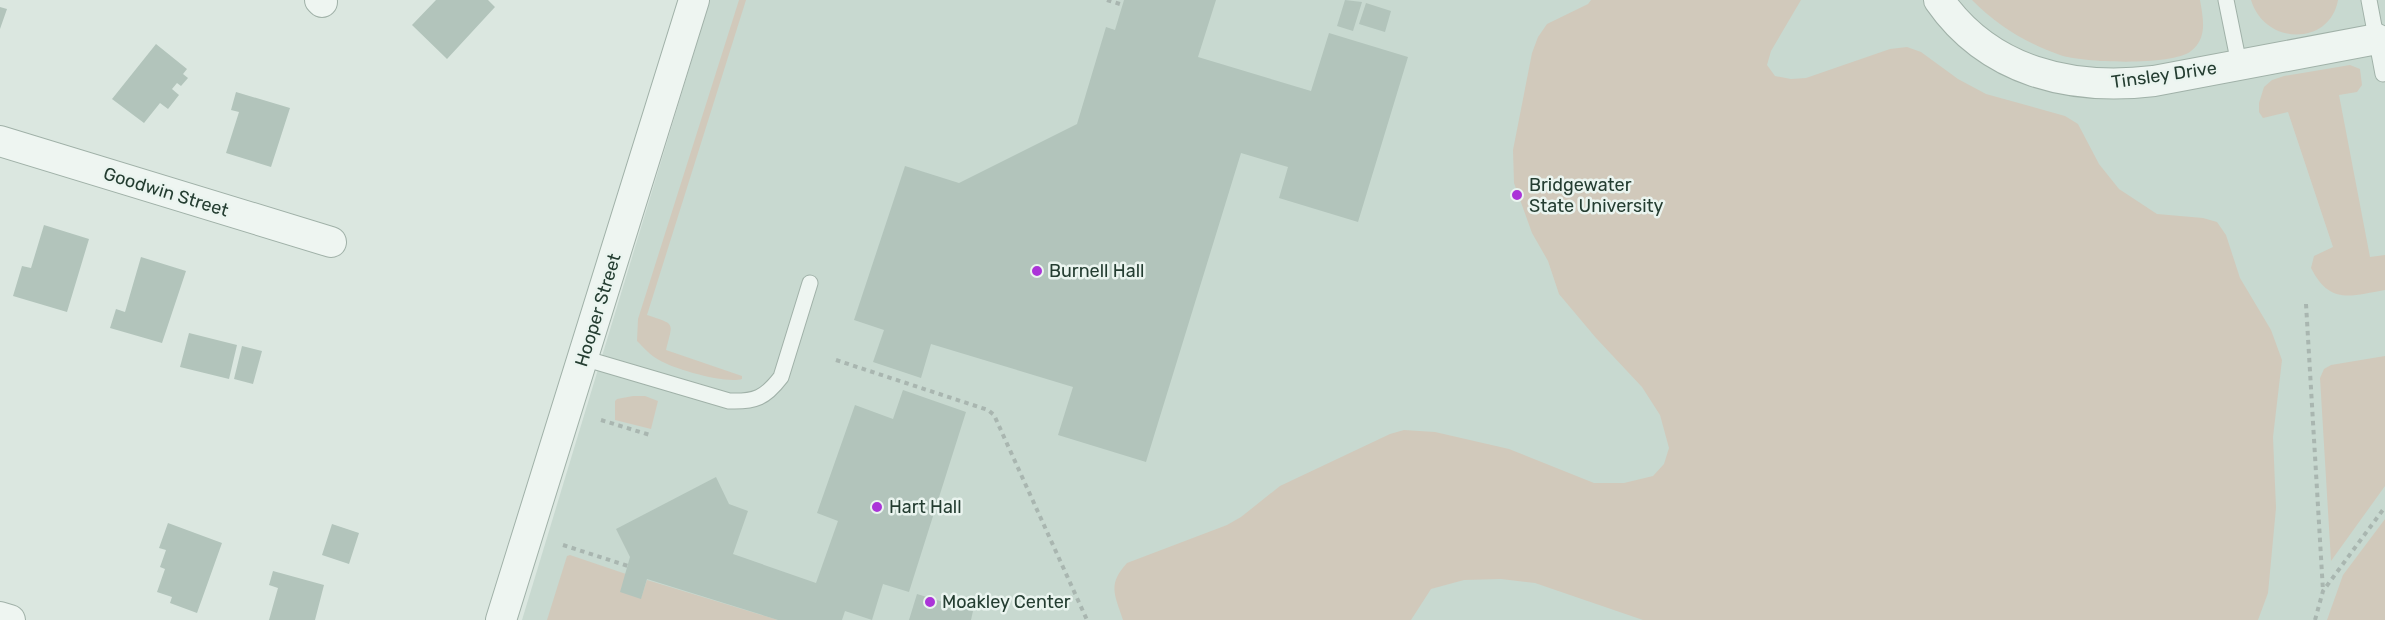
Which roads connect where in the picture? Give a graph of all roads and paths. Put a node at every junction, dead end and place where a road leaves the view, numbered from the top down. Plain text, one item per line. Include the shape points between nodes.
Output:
1 (694, 0) edge
2 (1107, 0) edge
3 (1939, 0) edge
4 (2226, 0) edge
5 (2369, 0) edge
6 (1123, 5) dead end
7 (2377, 39) junction
8 (2239, 64) junction
9 (2383, 74) dead end
10 (0, 141) edge
11 (331, 242) dead end
12 (810, 283) dead end
13 (2306, 304) dead end
14 (583, 358) junction
15 (836, 360) dead end
16 (601, 420) dead end
17 (650, 435) dead end
18 (2385, 507) edge
19 (563, 544) dead end
20 (628, 566) dead end
21 (2323, 591) junction
22 (0, 617) edge
23 (10, 620) edge
24 (501, 620) edge
25 (1086, 620) edge
26 (2315, 620) edge

1 - 14 street, Hooper Street
2 - 6 path
3 - 8 street, Tinsley Drive via 1963,28 1986,46 2011,61 2066,80 2125,84
4 - 8 lane
5 - 7 lane
7 - 8 street, Tinsley Drive
7 - 9 lane
10 - 11 street, Goodwin Street
12 - 14 lane via 781,377 759,398 729,401
13 - 21 path
14 - 24 street, Hooper Street
15 - 25 path via 994,415
16 - 17 path
18 - 21 path
19 - 20 path
21 - 26 path
22 - 23 street

